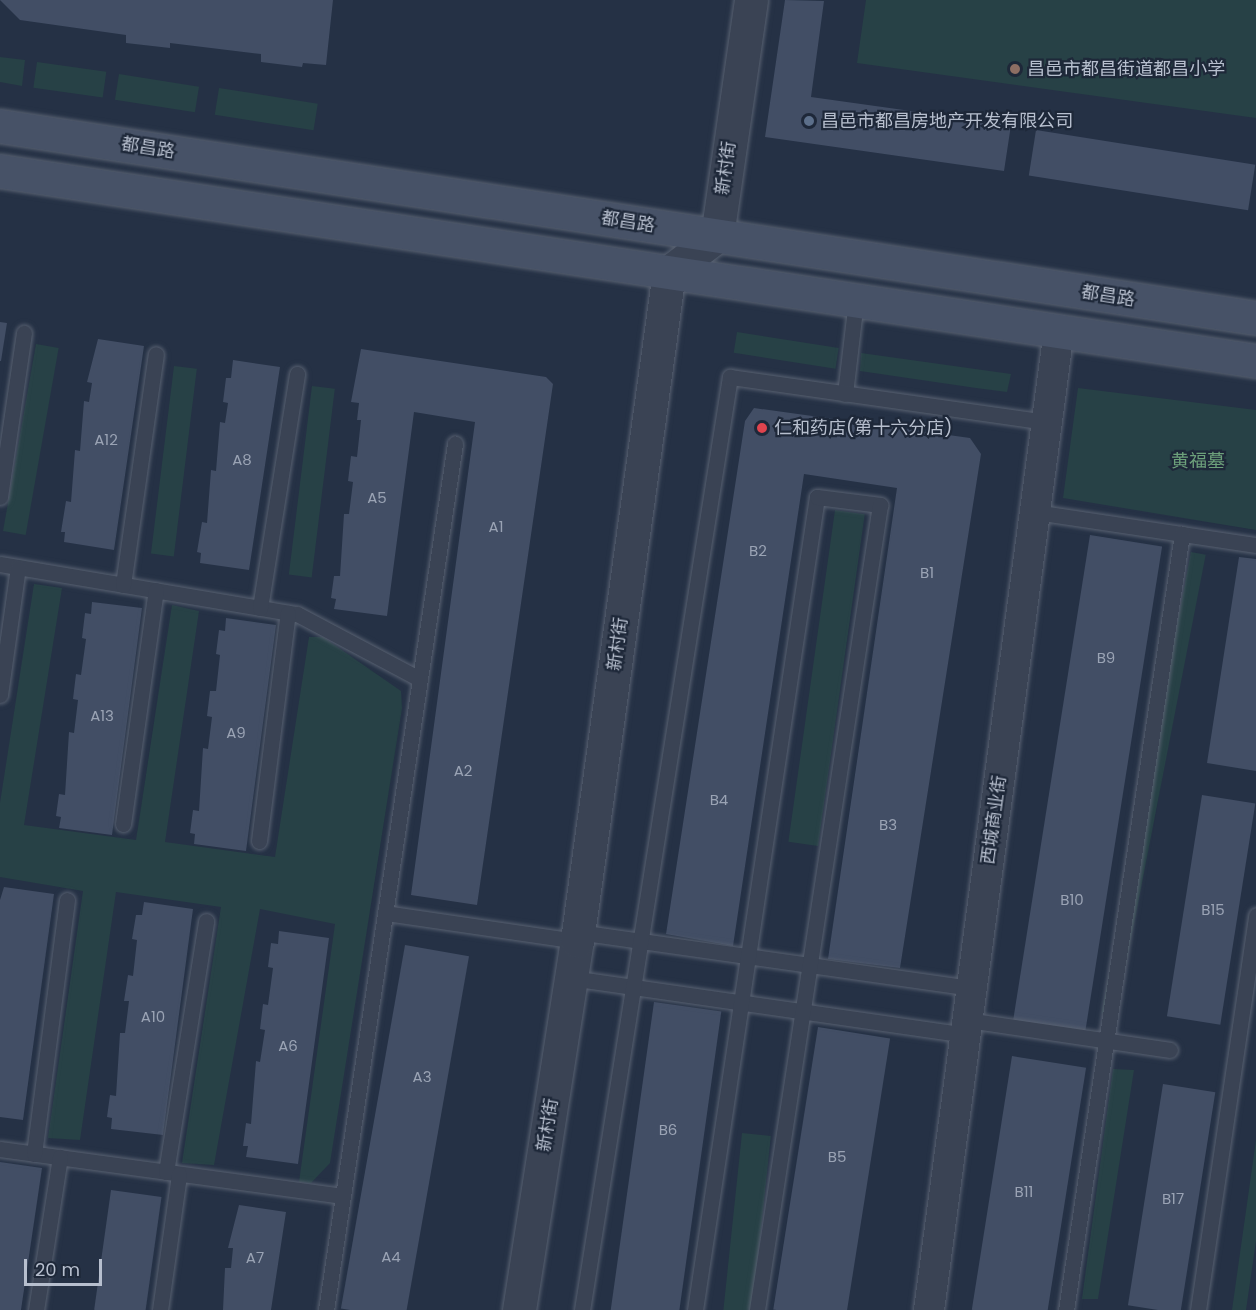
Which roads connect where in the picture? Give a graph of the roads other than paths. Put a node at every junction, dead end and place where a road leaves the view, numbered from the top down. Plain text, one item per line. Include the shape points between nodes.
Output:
1 (751, 0) edge
2 (0, 126) edge
3 (0, 171) edge
4 (717, 236) junction
5 (669, 272) junction
6 (856, 300) junction
7 (1256, 318) edge
8 (1059, 331) junction
9 (24, 333) dead end
10 (156, 354) dead end
11 (1256, 361) edge
12 (297, 374) dead end
13 (845, 393) junction
14 (1046, 422) junction
15 (455, 444) dead end
16 (0, 497) edge
17 (1035, 512) junction
18 (1182, 534) junction
19 (1256, 545) edge
20 (0, 564) edge
21 (18, 567) junction
22 (123, 585) junction
23 (156, 590) junction
24 (260, 608) junction
25 (288, 613) junction
26 (420, 679) junction
27 (0, 694) edge
28 (123, 824) dead end
29 (259, 841) dead end
30 (67, 900) dead end
31 (385, 913) junction
32 (1256, 915) edge
33 (206, 921) dead end
34 (577, 937) junction
35 (641, 941) junction
36 (748, 956) junction
37 (812, 965) junction
38 (571, 978) junction
39 (633, 987) junction
40 (972, 988) junction
41 (741, 1003) junction
42 (805, 1012) junction
43 (966, 1028) junction
44 (1106, 1041) junction
45 (1170, 1050) dead end
46 (0, 1149) edge
47 (34, 1154) junction
48 (60, 1157) junction
49 (173, 1173) junction
50 (343, 1197) junction
51 (36, 1310) edge
52 (160, 1310) edge
53 (326, 1310) edge
54 (519, 1310) edge
55 (582, 1310) edge
56 (695, 1310) edge
57 (757, 1310) edge
58 (929, 1310) edge
59 (1066, 1310) edge
60 (1198, 1310) edge

1 - 4 street, 新村街
2 - 4 main road, 都昌路
3 - 5 main road
4 - 5 street
4 - 7 main road, 都昌路
5 - 6 main road
5 - 34 street, 新村街
6 - 8 main road
6 - 13 lane
8 - 11 main road
8 - 14 street, 西城商业街
9 - 16 lane
10 - 22 lane
12 - 24 lane
13 - 14 lane
13 - 35 lane via 730,377
14 - 17 street, 西城商业街
15 - 26 lane
17 - 18 lane
17 - 40 street, 西城商业街
18 - 19 lane
18 - 44 lane
20 - 21 lane
21 - 22 lane
21 - 27 lane
22 - 23 lane
23 - 24 lane
23 - 28 lane
24 - 25 lane
25 - 26 lane
25 - 29 lane
26 - 31 lane
30 - 47 lane
31 - 34 lane
31 - 50 lane
32 - 60 lane
33 - 49 lane
34 - 35 lane
34 - 38 street, 新村街
35 - 36 lane
35 - 39 lane
36 - 37 lane
36 - 37 lane via 817,497 880,505
36 - 41 lane
37 - 40 lane
37 - 42 lane
38 - 39 lane
38 - 54 street, 新村街
39 - 41 lane
39 - 55 lane
40 - 43 street, 西城商业街
41 - 42 lane
41 - 56 lane
42 - 43 lane
42 - 57 lane
43 - 44 lane
43 - 58 street, 西城商业街
44 - 45 lane
44 - 59 lane
46 - 47 lane
47 - 48 lane
48 - 49 lane
48 - 51 lane
49 - 50 lane
49 - 52 lane
50 - 53 lane

